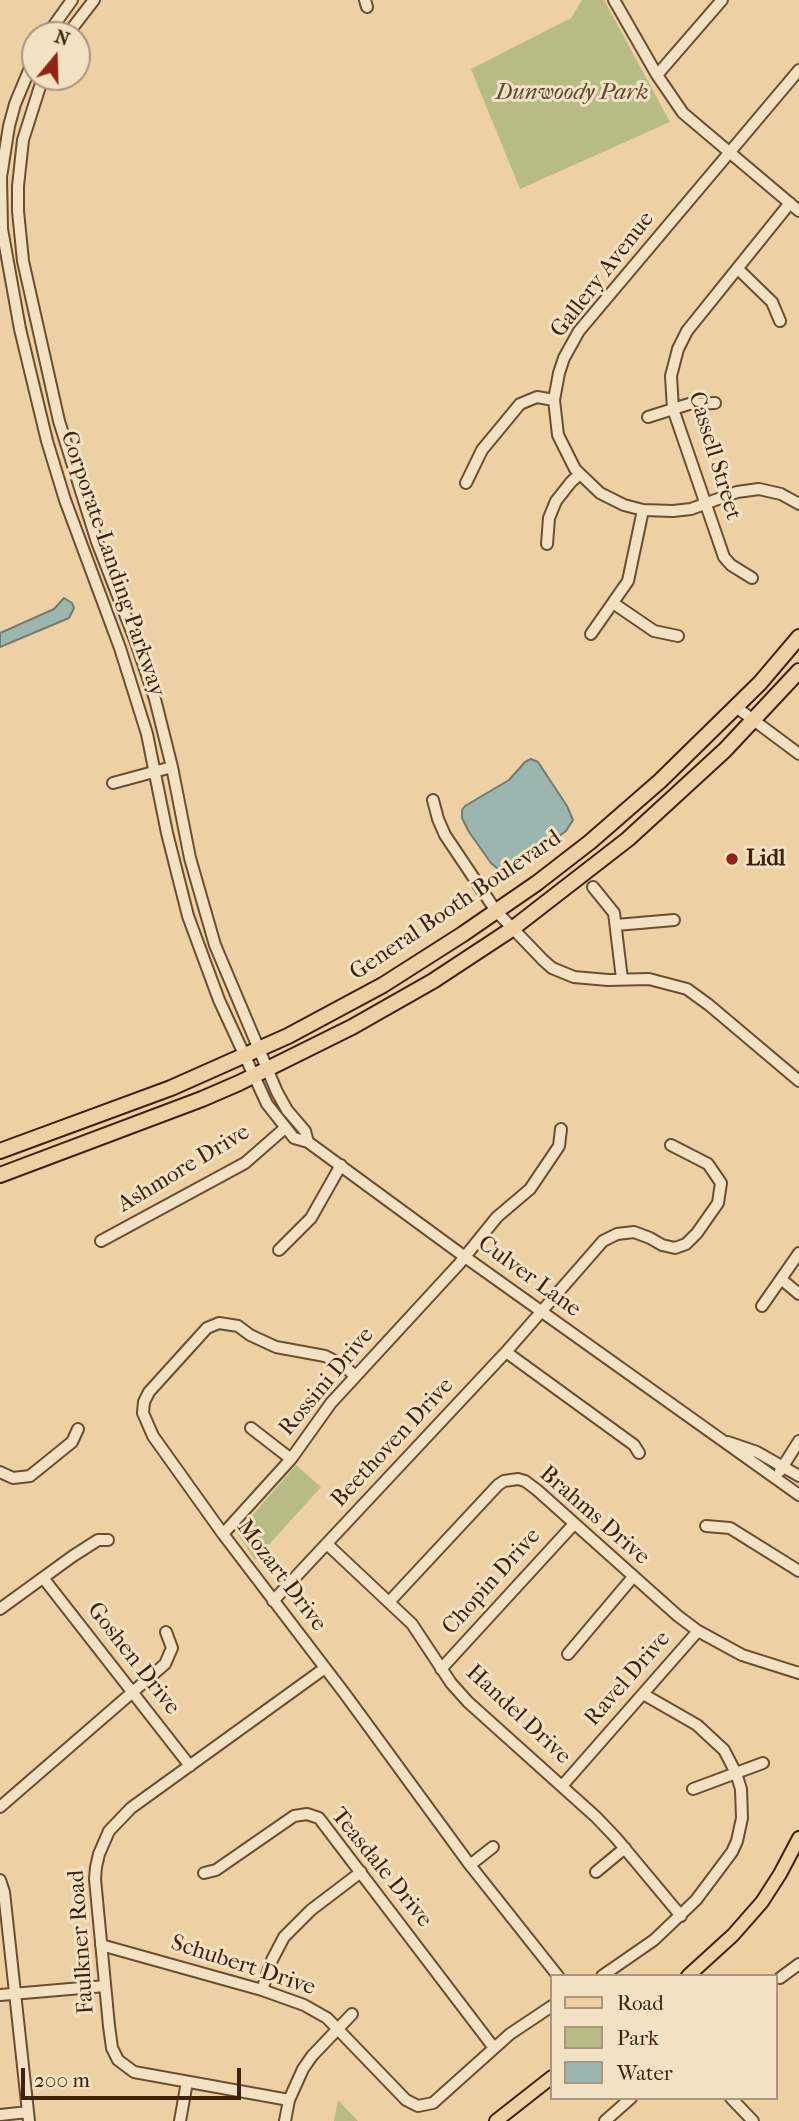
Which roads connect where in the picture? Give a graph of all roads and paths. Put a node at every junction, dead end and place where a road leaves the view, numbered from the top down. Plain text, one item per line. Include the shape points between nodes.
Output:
1 (72, 0) edge
2 (94, 0) edge
3 (614, 0) edge
4 (722, 0) edge
5 (57, 21) edge
6 (77, 21) edge
7 (799, 71) edge
8 (657, 75) junction
9 (21, 88) edge
10 (39, 91) edge
11 (729, 153) junction
12 (795, 207) edge
13 (738, 269) junction
14 (780, 321) dead end
15 (46, 372) junction
16 (30, 376) junction
17 (554, 400) junction
18 (715, 403) dead end
19 (673, 409) junction
20 (648, 417) dead end
21 (580, 474) junction
22 (466, 484) dead end
23 (706, 503) junction
24 (799, 504) edge
25 (643, 510) junction
26 (547, 544) dead end
27 (105, 562) junction
28 (89, 570) junction
29 (752, 578) dead end
30 (613, 603) junction
31 (592, 634) dead end
32 (678, 636) dead end
33 (799, 637) edge
34 (799, 671) edge
35 (736, 708) junction
36 (753, 721) junction
37 (799, 754) edge
38 (172, 767) junction
39 (156, 771) junction
40 (113, 783) dead end
41 (433, 800) dead end
42 (593, 887) dead end
43 (496, 911) junction
44 (674, 920) dead end
45 (616, 925) junction
46 (512, 929) junction
47 (622, 979) junction
48 (258, 1049) junction
49 (244, 1056) junction
50 (261, 1073) junction
51 (799, 1081) edge
52 (285, 1128) junction
53 (561, 1129) dead end
54 (308, 1142) junction
55 (671, 1145) dead end
56 (0, 1151) edge
57 (341, 1165) junction
58 (0, 1175) edge
59 (101, 1241) dead end
60 (279, 1250) dead end
61 (799, 1253) edge
62 (465, 1257) junction
63 (781, 1279) junction
64 (799, 1294) edge
65 (762, 1306) dead end
66 (542, 1312) junction
67 (506, 1352) junction
68 (355, 1376) junction
69 (251, 1428) dead end
70 (78, 1429) dead end
71 (799, 1441) edge
72 (728, 1442) junction
73 (639, 1453) dead end
74 (291, 1460) junction
75 (783, 1466) junction
76 (0, 1472) edge
77 (799, 1476) edge
78 (775, 1479) junction
79 (799, 1495) edge
80 (574, 1524) junction
81 (706, 1526) dead end
82 (223, 1534) junction
83 (108, 1540) dead end
84 (328, 1545) junction
85 (799, 1571) edge
86 (634, 1577) junction
87 (44, 1579) junction
88 (274, 1601) junction
89 (388, 1602) junction
90 (0, 1609) edge
91 (698, 1631) junction
92 (166, 1632) dead end
93 (568, 1654) dead end
94 (325, 1668) junction
95 (441, 1669) junction
96 (799, 1673) edge
97 (132, 1693) junction
98 (643, 1694) junction
99 (763, 1763) dead end
100 (190, 1766) junction
101 (736, 1773) junction
102 (562, 1786) junction
103 (693, 1789) dead end
104 (0, 1807) edge
105 (799, 1838) edge
106 (493, 1847) dead end
107 (625, 1848) junction
108 (470, 1866) junction
109 (204, 1872) dead end
110 (361, 1872) junction
111 (596, 1872) dead end
112 (0, 1880) edge
113 (681, 1916) junction
114 (101, 1945) junction
115 (799, 1964) edge
116 (556, 1974) edge
117 (605, 1974) edge
118 (690, 1974) edge
119 (780, 1978) dead end
120 (105, 1986) junction
121 (261, 1990) junction
122 (15, 1994) junction
123 (0, 1995) edge
124 (550, 2007) edge
125 (352, 2014) dead end
126 (338, 2029) junction
127 (494, 2048) junction
128 (550, 2079) edge
129 (187, 2082) junction
130 (289, 2100) junction
131 (629, 2100) edge
132 (733, 2100) edge
133 (0, 2115) edge
134 (29, 2116) edge
135 (180, 2121) edge
136 (285, 2121) edge
137 (496, 2121) edge
138 (605, 2121) edge
139 (753, 2121) edge

1 - 5 street
2 - 6 street
3 - 8 street
4 - 8 street
7 - 11 street, Gallery Avenue
8 - 11 street via 683,113
9 - 16 street, Corporate Landing Parkway via 9,126 0,201
10 - 15 street, Corporate Landing Parkway via 23,140 18,211 23,261
11 - 12 street
11 - 17 street, Gallery Avenue via 579,331 561,366
12 - 13 street, Cassell Street
13 - 14 street via 772,302
13 - 19 street, Cassell Street via 682,339 671,376
15 - 16 street
15 - 27 street, Corporate Landing Parkway
16 - 28 street, Corporate Landing Parkway
17 - 21 street, Gallery Avenue via 562,445
17 - 22 street via 537,397 520,404 482,450
18 - 19 street
19 - 20 street
19 - 23 street, Cassell Street
21 - 25 street, Gallery Avenue via 612,500
21 - 26 street via 556,502
23 - 24 street, Gallery Avenue via 759,489
23 - 25 street, Gallery Avenue via 673,511
23 - 29 street, Cassell Street via 724,557
25 - 30 street via 632,570
27 - 28 street
27 - 38 street, Corporate Landing Parkway via 155,699
28 - 39 street, Corporate Landing Parkway via 133,685
30 - 31 street
30 - 32 street via 654,631
33 - 35 highway, General Booth Boulevard
34 - 36 highway, General Booth Boulevard
35 - 36 street
35 - 43 highway, General Booth Boulevard via 590,842
36 - 37 street
36 - 46 highway, General Booth Boulevard via 628,839
38 - 39 street
38 - 48 street, Corporate Landing Parkway via 204,909
39 - 40 street
39 - 49 street, Corporate Landing Parkway via 188,916
41 - 43 street via 445,835
42 - 45 street via 614,913
43 - 46 street
43 - 48 highway, General Booth Boulevard via 383,985
44 - 45 street
45 - 47 street
46 - 47 street via 543,960 565,974
46 - 50 highway, General Booth Boulevard via 398,1002
47 - 51 street via 649,979 687,989
48 - 49 highway, General Booth Boulevard
48 - 50 street, Corporate Landing Parkway
49 - 50 street, Corporate Landing Parkway
49 - 56 highway, General Booth Boulevard
50 - 52 street, Culver Lane via 267,1104
50 - 54 street, Culver Lane via 305,1131
50 - 58 highway, General Booth Boulevard
52 - 54 street, Culver Lane via 294,1138
52 - 59 street, Ashmore Drive via 245,1163
53 - 62 street, Rossini Drive via 559,1146 534,1184 497,1217
54 - 57 street, Culver Lane
55 - 66 street, Beethoven Drive via 708,1164 720,1183 718,1203 697,1233 675,1248 634,1232 609,1237
57 - 60 street via 311,1218
57 - 62 street, Culver Lane
61 - 63 street
62 - 66 street, Culver Lane
62 - 68 street, Rossini Drive
63 - 64 street
63 - 65 street
66 - 67 street, Beethoven Drive
66 - 72 street, Culver Lane
67 - 73 street
67 - 84 street, Beethoven Drive
68 - 74 street, Rossini Drive
68 - 82 street, Mozart Drive via 333,1359 276,1347 225,1322 207,1328 149,1392 143,1408 149,1428
69 - 74 street
70 - 76 street via 72,1442 30,1476 13,1478
71 - 75 street
72 - 75 street, Culver Lane
72 - 78 street, Culver Lane
74 - 82 street, Rossini Drive
75 - 77 street, Culver Lane
75 - 78 street
78 - 79 street, Culver Lane
80 - 86 street, Brahms Drive
80 - 89 street, Brahms Drive via 525,1481 504,1481
80 - 95 street, Chopin Drive
81 - 85 street via 730,1528
82 - 88 street, Mozart Drive
83 - 87 street via 97,1540
84 - 88 street, Beethoven Drive
84 - 89 street, Handel Drive
86 - 91 street, Brahms Drive
86 - 93 street
87 - 90 street
87 - 97 street, Goshen Drive
88 - 94 street, Mozart Drive
89 - 95 street, Handel Drive via 420,1634
91 - 96 street, Brahms Drive via 742,1655
91 - 98 street, Ravel Drive
92 - 97 street via 170,1656
94 - 100 street, Faulkner Road
94 - 108 street, Mozart Drive
95 - 102 street, Handel Drive via 468,1702
97 - 100 street, Goshen Drive
97 - 104 street
98 - 101 street via 708,1733
98 - 102 street, Ravel Drive
99 - 101 street
100 - 114 street, Faulkner Road via 131,1808 103,1842 95,1879
101 - 103 street
101 - 113 street via 743,1802 737,1841 709,1885
102 - 107 street, Handel Drive
105 - 118 main road via 751,1915
106 - 108 street
107 - 111 street
107 - 113 street, Handel Drive
108 - 116 street, Mozart Drive
109 - 110 street, Teasdale Drive via 216,1870 290,1819 307,1814 324,1823
110 - 121 street via 284,1937
110 - 127 street, Teasdale Drive
112 - 122 street
113 - 117 street
114 - 120 street, Faulkner Road
114 - 121 street, Schubert Drive
115 - 119 street
120 - 122 street
120 - 129 street, Faulkner Road via 112,2048 122,2065 134,2072
121 - 126 street, Schubert Drive via 304,2005
122 - 123 street
122 - 134 street
124 - 127 street, Schubert Drive
125 - 126 street
126 - 127 street, Schubert Drive via 406,2100 418,2106 433,2103
126 - 130 street via 312,2056
128 - 137 main road
129 - 130 street, Faulkner Road
129 - 135 street
130 - 136 street
131 - 138 street
132 - 139 street
133 - 134 street

